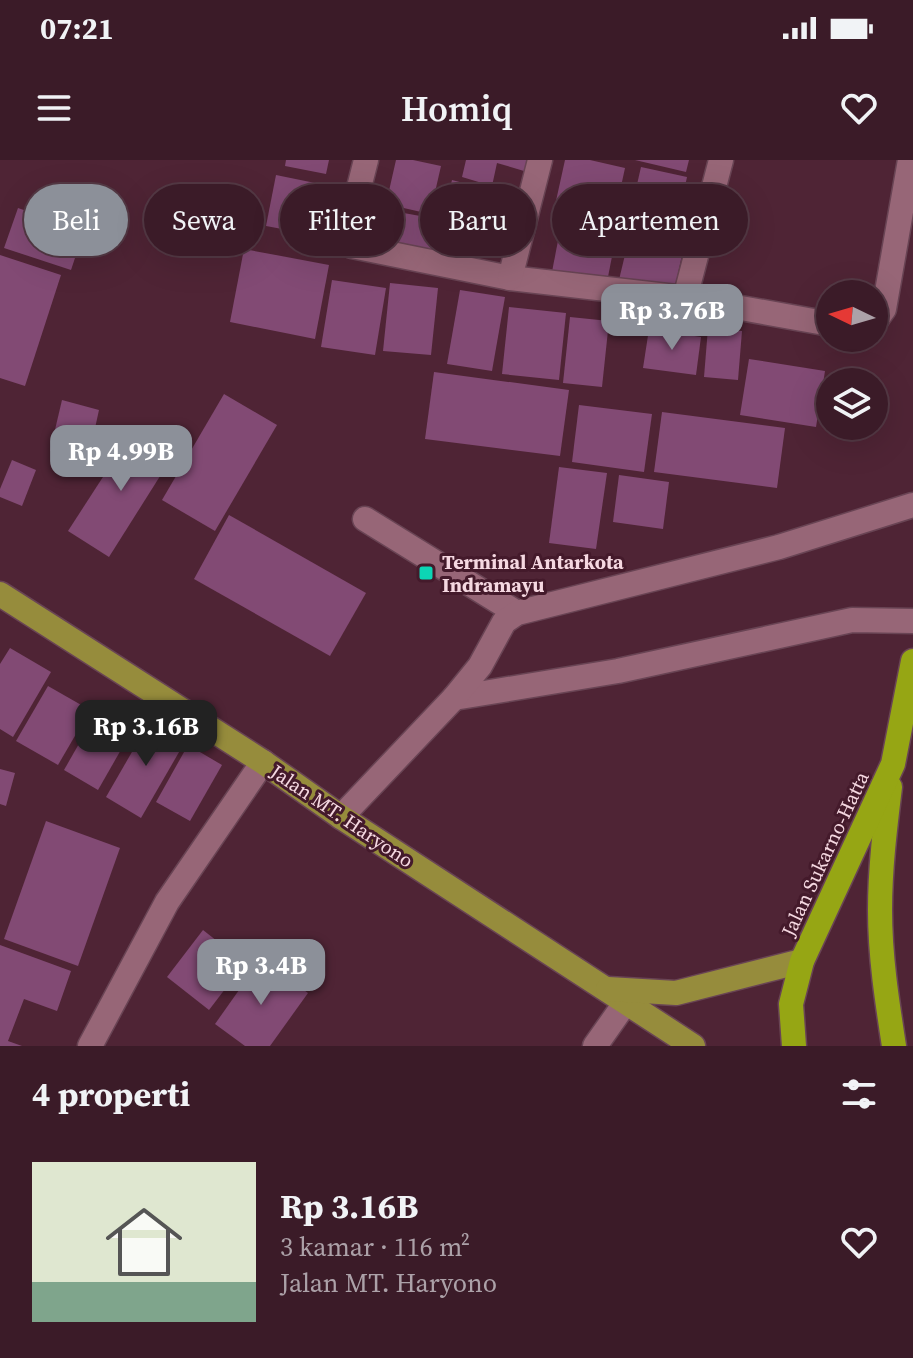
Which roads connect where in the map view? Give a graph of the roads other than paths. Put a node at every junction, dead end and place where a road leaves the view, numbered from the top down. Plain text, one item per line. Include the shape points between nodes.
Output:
1 (366, 160) edge
2 (540, 160) edge
3 (721, 160) edge
4 (910, 160) edge
5 (510, 278) junction
6 (888, 286) edge
7 (685, 298) junction
8 (816, 321) edge
9 (913, 505) edge
10 (365, 519) dead end
11 (0, 594) edge
12 (517, 613) junction
13 (913, 621) edge
14 (913, 661) edge
15 (454, 698) junction
16 (263, 762) junction
17 (893, 764) junction
18 (341, 817) junction
19 (802, 961) junction
20 (602, 989) junction
21 (626, 1002) junction
22 (90, 1046) edge
23 (595, 1046) edge
24 (693, 1046) edge
25 (794, 1046) edge
26 (894, 1046) edge

1 - 5 street via 348,231 352,246
2 - 5 street
3 - 7 street
4 - 6 street
5 - 7 street
7 - 8 street
9 - 12 street via 779,547
10 - 12 street
11 - 16 main road, Jalan MT. Haryono
12 - 15 street via 504,622 480,666
13 - 15 street via 852,620 618,671
14 - 17 highway, Jalan Sukarno-Hatta
15 - 18 street
16 - 18 main road, Jalan MT. Haryono
16 - 22 street via 167,902
17 - 19 highway, Jalan Sukarno-Hatta
17 - 26 highway via 880,913
18 - 20 main road, Jalan MT. Haryono
19 - 20 main road, Jalan Sukarno-Hatta via 676,993
19 - 25 highway via 791,1004
20 - 21 main road, Jalan MT. Haryono
21 - 23 street
21 - 24 main road, Jalan MT. Haryono

